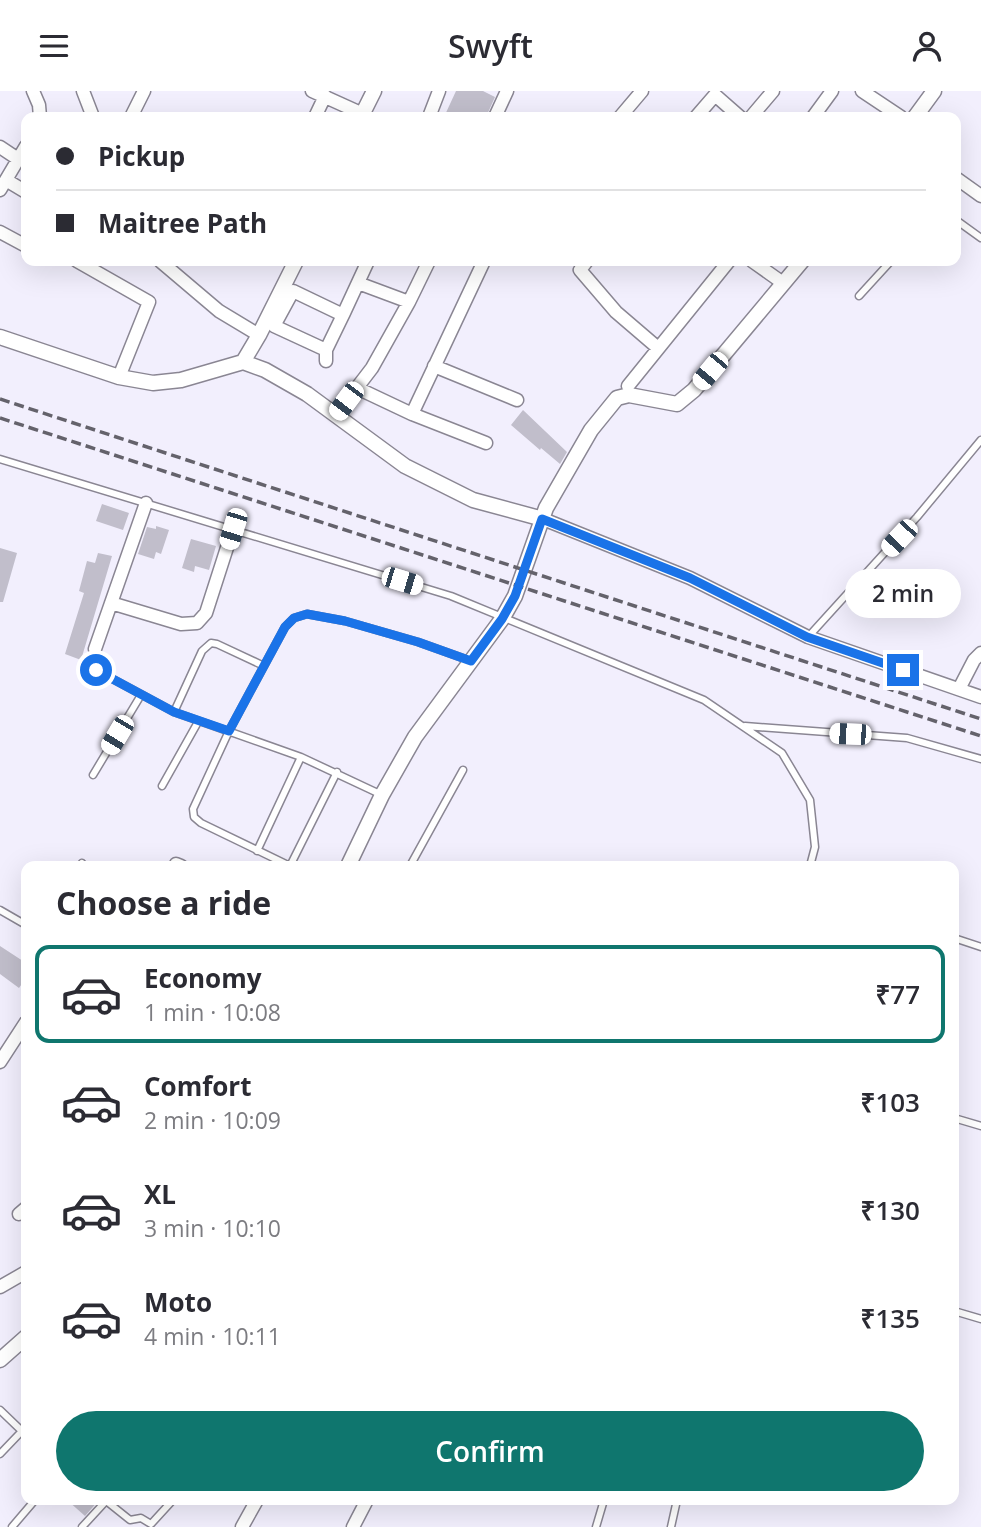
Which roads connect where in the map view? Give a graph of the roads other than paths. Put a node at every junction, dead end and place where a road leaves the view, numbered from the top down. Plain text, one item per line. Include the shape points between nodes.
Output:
1 (33, 91) edge
2 (83, 91) edge
3 (144, 91) edge
4 (312, 91) edge
5 (374, 91) edge
6 (439, 91) edge
7 (507, 91) edge
8 (642, 91) edge
9 (773, 91) edge
10 (832, 91) edge
11 (862, 91) edge
12 (934, 91) edge
13 (713, 92) edge
14 (325, 96) junction
15 (40, 112) edge
16 (90, 112) edge
17 (134, 112) edge
18 (318, 112) edge
19 (356, 112) edge
20 (364, 112) edge
21 (431, 112) edge
22 (497, 112) edge
23 (624, 112) edge
24 (699, 112) edge
25 (735, 112) edge
26 (755, 112) edge
27 (817, 112) edge
28 (894, 112) edge
29 (919, 112) edge
30 (0, 147) edge
31 (21, 154) edge
32 (18, 159) junction
33 (961, 182) edge
34 (3, 185) edge
35 (21, 190) edge
36 (981, 196) edge
37 (961, 224) edge
38 (0, 232) edge
39 (981, 238) edge
40 (21, 243) edge
41 (86, 266) edge
42 (166, 266) edge
43 (294, 266) edge
44 (366, 266) edge
45 (427, 266) edge
46 (482, 266) edge
47 (582, 266) edge
48 (725, 266) edge
49 (759, 266) edge
50 (798, 266) edge
51 (886, 266) edge
52 (358, 283) junction
53 (783, 283) junction
54 (859, 296) dead end
55 (409, 302) junction
56 (343, 315) junction
57 (259, 335) junction
58 (0, 337) edge
59 (658, 348) junction
60 (243, 362) junction
61 (435, 366) junction
62 (119, 377) junction
63 (628, 386) dead end
64 (357, 388) junction
65 (517, 400) dead end
66 (412, 414) junction
67 (336, 415) junction
68 (981, 440) edge
69 (486, 443) dead end
70 (0, 459) edge
71 (146, 503) junction
72 (542, 519) junction
73 (233, 529) junction
74 (111, 603) junction
75 (502, 619) junction
76 (807, 637) junction
77 (96, 649) dead end
78 (981, 653) edge
79 (471, 661) junction
80 (264, 666) junction
81 (96, 670) dead end
82 (959, 689) junction
83 (141, 695) junction
84 (981, 697) edge
85 (174, 712) junction
86 (198, 722) junction
87 (741, 726) junction
88 (229, 731) junction
89 (301, 757) junction
90 (981, 759) edge
91 (463, 770) dead end
92 (337, 772) junction
93 (93, 775) dead end
94 (162, 786) dead end
95 (382, 795) junction
96 (257, 851) junction
97 (279, 861) edge
98 (292, 861) edge
99 (350, 861) edge
100 (413, 861) edge
101 (811, 861) edge
102 (0, 909) edge
103 (21, 922) edge
104 (959, 940) edge
105 (981, 947) edge
106 (21, 1030) edge
107 (0, 1062) edge
108 (959, 1119) edge
109 (981, 1126) edge
110 (21, 1275) edge
111 (0, 1287) edge
112 (959, 1312) edge
113 (981, 1319) edge
114 (21, 1341) edge
115 (0, 1360) edge
116 (0, 1411) edge
117 (21, 1430) edge
118 (21, 1437) edge
119 (0, 1454) edge
120 (31, 1505) edge
121 (104, 1505) edge
122 (113, 1505) edge
123 (168, 1505) edge
124 (254, 1505) edge
125 (364, 1505) edge
126 (603, 1505) edge
127 (676, 1505) edge
128 (137, 1519) junction
129 (12, 1527) edge
130 (82, 1527) edge
131 (131, 1527) edge
132 (242, 1527) edge
133 (353, 1527) edge
134 (596, 1527) edge
135 (671, 1527) edge

1 - 15 street
2 - 16 street
3 - 17 street
4 - 14 street
5 - 20 street
6 - 21 street
7 - 22 street
8 - 23 street
9 - 26 street
10 - 27 street
11 - 28 street
12 - 29 street
13 - 24 street
13 - 25 street
14 - 18 street
14 - 19 street
30 - 32 street
31 - 32 street
32 - 34 street
33 - 36 street
34 - 35 street
37 - 39 lane
38 - 40 street
41 - 62 street via 149,302
42 - 57 street via 219,311
43 - 57 street
44 - 52 street
45 - 55 street
46 - 61 street
47 - 59 street via 616,312
48 - 59 street
49 - 53 street
50 - 53 street
51 - 54 lane
52 - 55 street
52 - 56 street
53 - 72 street via 694,390 677,404 629,395 617,398 591,430
55 - 64 street
56 - 56 street via 293,291 274,327 326,356
57 - 60 street
58 - 62 street
59 - 63 street
60 - 62 street via 181,380 153,383
60 - 67 street via 307,394
61 - 65 street
61 - 66 street
64 - 66 street
64 - 67 street
66 - 69 street
67 - 72 street via 405,466 473,500
68 - 76 lane via 918,517
70 - 71 lane
71 - 73 lane
71 - 74 street
72 - 75 street via 520,586
72 - 76 street via 690,578
73 - 74 street via 206,613 197,624 181,624
73 - 75 lane via 451,596
74 - 77 street
75 - 79 street
75 - 87 lane via 704,700
76 - 82 street
78 - 82 street
79 - 80 lane via 345,621 307,614 285,627
79 - 95 street via 415,737
80 - 85 lane via 211,643 202,651
80 - 88 lane
81 - 83 lane
82 - 84 street
83 - 85 lane
83 - 93 lane
85 - 86 lane
86 - 88 lane
86 - 94 lane
87 - 90 lane via 907,738
87 - 101 lane via 782,753 810,800 815,847
88 - 89 lane
88 - 96 lane via 193,809 194,817
89 - 92 lane
89 - 96 lane
91 - 100 lane
92 - 95 lane
92 - 98 lane
95 - 99 street
96 - 97 lane
102 - 103 lane
104 - 105 lane
106 - 107 street
108 - 109 lane
110 - 111 street
112 - 113 lane
114 - 115 street
116 - 117 lane
118 - 119 lane
120 - 129 lane
121 - 130 lane
122 - 128 lane via 130,1520
123 - 128 lane via 151,1524
124 - 132 street
125 - 133 street
126 - 134 lane
127 - 135 lane
128 - 131 lane

